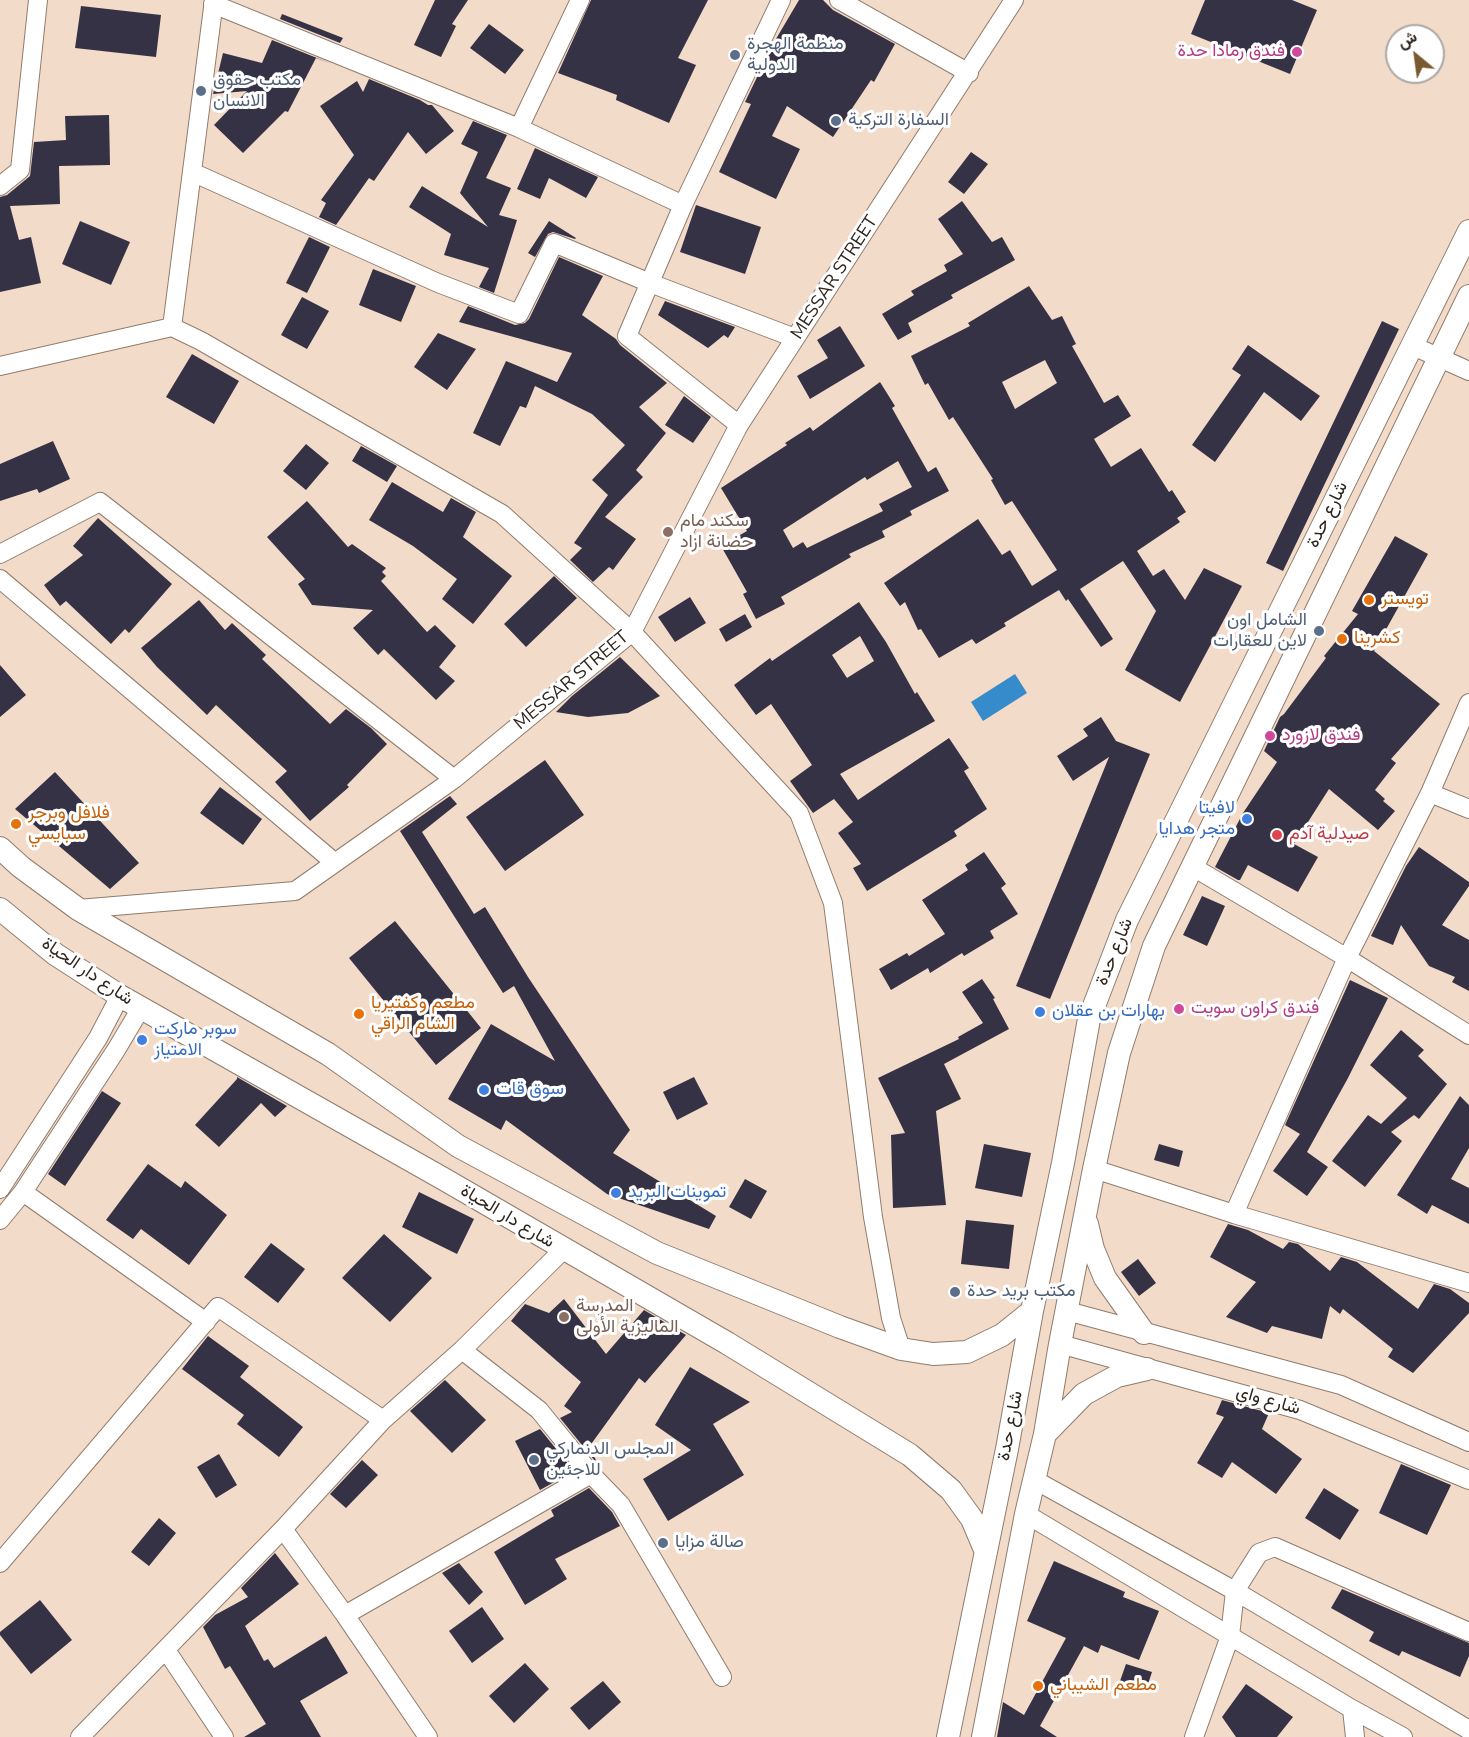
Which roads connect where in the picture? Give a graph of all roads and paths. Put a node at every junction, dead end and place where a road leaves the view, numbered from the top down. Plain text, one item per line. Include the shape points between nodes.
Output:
1 (38, 0) edge
2 (579, 0) edge
3 (781, 0) edge
4 (838, 0) edge
5 (214, 2) edge
6 (1010, 2) edge
7 (969, 73) junction
8 (519, 128) junction
9 (192, 172) junction
10 (0, 186) edge
11 (683, 205) junction
12 (1469, 231) edge
13 (650, 283) junction
14 (1469, 296) edge
15 (172, 327) junction
16 (795, 338) junction
17 (1411, 345) junction
18 (1438, 358) junction
19 (0, 366) edge
20 (1469, 371) edge
21 (739, 425) junction
22 (0, 554) edge
23 (0, 579) edge
24 (632, 632) junction
25 (1469, 703) edge
26 (454, 779) junction
27 (1430, 793) junction
28 (1469, 808) edge
29 (0, 848) edge
30 (334, 862) junction
31 (1193, 867) junction
32 (0, 909) edge
33 (78, 909) junction
34 (1347, 958) junction
35 (120, 996) junction
36 (141, 1008) junction
37 (1469, 1035) edge
38 (458, 1146) junction
39 (1063, 1163) junction
40 (1094, 1169) junction
41 (442, 1178) junction
42 (0, 1189) edge
43 (23, 1192) junction
44 (1234, 1214) junction
45 (1085, 1216) junction
46 (0, 1220) edge
47 (563, 1250) junction
48 (1469, 1283) edge
49 (1032, 1311) junction
50 (1066, 1311) junction
51 (206, 1322) junction
52 (1144, 1333) junction
53 (1060, 1344) junction
54 (901, 1348) junction
55 (462, 1350) junction
56 (1147, 1369) junction
57 (383, 1420) junction
58 (1045, 1434) junction
59 (1469, 1442) edge
60 (591, 1474) junction
61 (1034, 1479) junction
62 (1469, 1480) edge
63 (1026, 1514) junction
64 (283, 1529) junction
65 (986, 1552) junction
66 (1, 1559) edge
67 (1235, 1590) junction
68 (345, 1615) junction
69 (1469, 1632) edge
70 (1230, 1635) junction
71 (166, 1650) junction
72 (722, 1677) dead end
73 (1352, 1709) junction
74 (1463, 1731) edge
75 (80, 1737) edge
76 (224, 1737) edge
77 (428, 1737) edge
78 (948, 1737) edge
79 (983, 1737) edge
80 (1194, 1737) edge
81 (1355, 1737) edge
82 (1404, 1737) edge

1 - 10 street via 20,170
2 - 8 street
3 - 11 street
4 - 7 street
5 - 8 street
5 - 9 street
6 - 7 street, MESSAR STREET
7 - 16 street, MESSAR STREET
8 - 11 street
9 - 13 street via 438,283 519,314 554,243
9 - 15 street
11 - 13 street
12 - 17 main road, شارع حدة
13 - 16 street
13 - 21 street via 627,336
14 - 18 main road, شارع حدة
15 - 19 street
15 - 24 street via 502,514
16 - 21 street, MESSAR STREET
17 - 18 street
17 - 39 main road, شارع حدة via 1127,920 1089,1019
18 - 20 street
18 - 31 main road, شارع حدة
21 - 24 street, MESSAR STREET
22 - 26 street via 100,502
23 - 30 street
24 - 26 street, MESSAR STREET
24 - 54 street via 799,813 833,903 873,1217 891,1318
25 - 27 street
26 - 30 street, MESSAR STREET
27 - 28 street
27 - 34 street
29 - 33 main road, شارع دار الحياة
30 - 33 street, MESSAR STREET via 295,891
31 - 34 street
31 - 40 main road, شارع حدة via 1154,946 1119,1053
32 - 35 main road, شارع دار الحياة via 55,954
33 - 38 main road, شارع دار الحياة via 328,1054
34 - 37 street
34 - 44 street
35 - 36 main road, شارع دار الحياة
35 - 42 street via 98,1038
36 - 41 main road, شارع دار الحياة
36 - 43 street
38 - 41 main road
38 - 54 main road, شارع دار الحياة via 657,1253
39 - 40 main road
39 - 49 main road, شارع حدة
40 - 44 street
40 - 45 main road, شارع حدة
41 - 47 main road, شارع دار الحياة
43 - 46 street
43 - 51 street
44 - 48 street
45 - 50 main road, شارع حدة
45 - 52 main road via 1105,1278
47 - 55 street
47 - 65 main road, شارع دار الحياة via 728,1343 910,1455 951,1490 972,1519
49 - 54 main road, شارع دار الحياة via 1002,1335 967,1352 933,1354
49 - 65 main road, شارع حدة
50 - 52 street, شارع واي
50 - 53 main road, شارع حدة
51 - 57 street via 218,1306
51 - 66 street
52 - 59 street, شارع واي via 1341,1385
53 - 56 street, شارع واي
53 - 58 main road, شارع حدة
55 - 57 street
55 - 60 street via 539,1410
56 - 58 main road via 1117,1376 1084,1394
56 - 62 street, شارع واي via 1300,1410
57 - 64 street
58 - 61 main road, شارع حدة
60 - 68 street
60 - 72 street via 621,1505
61 - 63 main road, شارع حدة
61 - 67 street
63 - 70 street
63 - 79 main road, شارع حدة
64 - 68 street
64 - 71 street
65 - 78 main road, شارع حدة
67 - 69 street via 1259,1553 1275,1547
67 - 70 street
67 - 74 street
68 - 77 street
70 - 73 street
70 - 80 street
71 - 75 street
71 - 76 street
73 - 81 street
73 - 82 street

